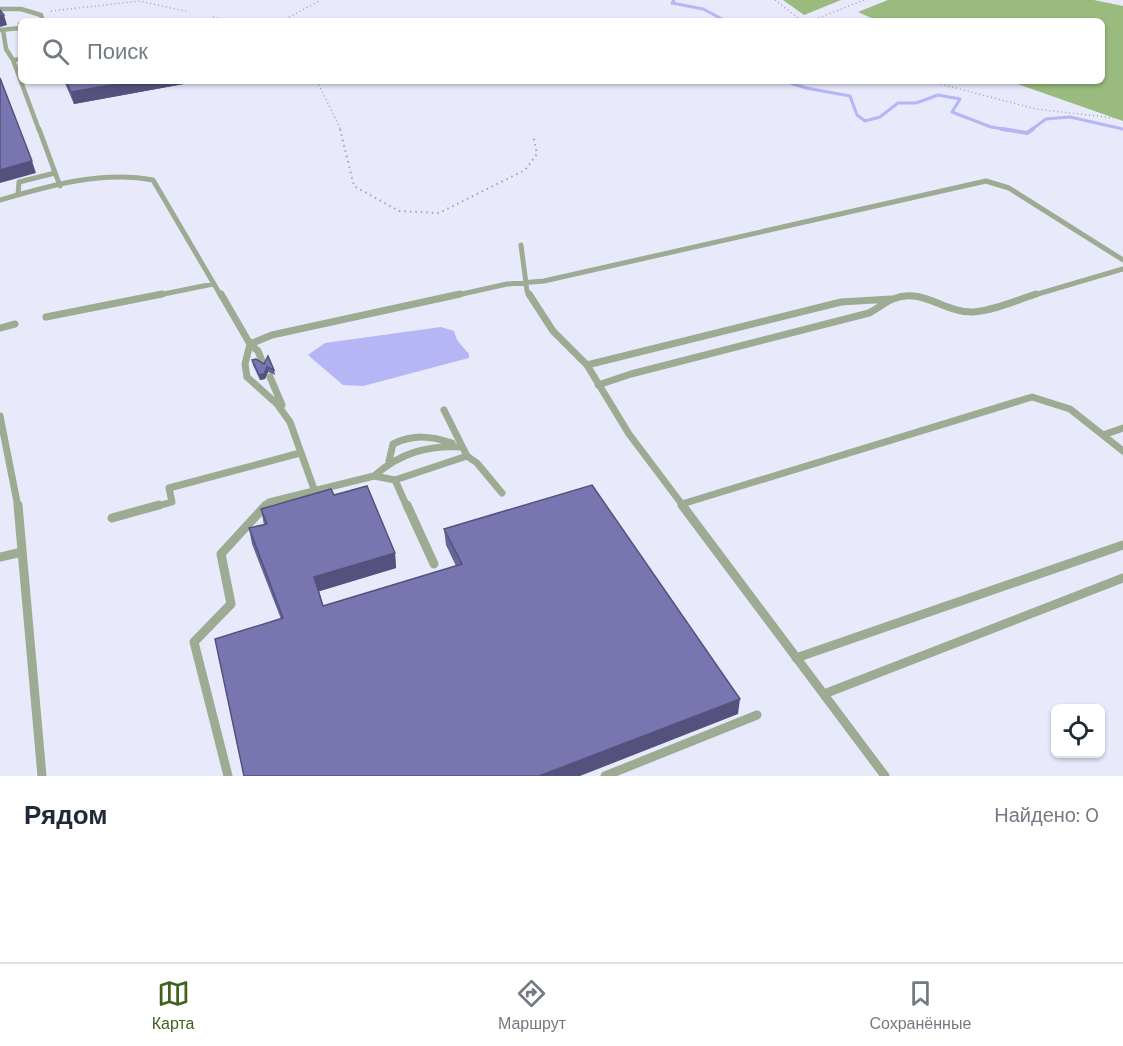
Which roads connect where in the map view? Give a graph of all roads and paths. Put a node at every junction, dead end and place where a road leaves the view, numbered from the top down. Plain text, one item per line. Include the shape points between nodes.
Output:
1 (321, 0) edge
2 (775, 0) edge
3 (864, 0) edge
4 (0, 9) edge
5 (37, 13) junction
6 (198, 14) dead end
7 (209, 16) dead end
8 (42, 18) edge
9 (218, 18) edge
10 (288, 18) edge
11 (798, 18) edge
12 (819, 18) edge
13 (18, 28) edge
14 (2, 30) edge
15 (18, 59) edge
16 (13, 60) junction
17 (18, 73) edge
18 (22, 84) edge
19 (319, 84) edge
20 (940, 84) edge
21 (1123, 119) edge
22 (533, 135) dead end
23 (56, 173) junction
24 (60, 186) junction
25 (18, 195) junction
26 (0, 200) edge
27 (521, 245) dead end
28 (1123, 260) edge
29 (1123, 269) edge
30 (525, 283) junction
31 (213, 284) junction
32 (893, 299) junction
33 (46, 317) dead end
34 (15, 324) dead end
35 (0, 328) edge
36 (250, 344) junction
37 (262, 363) edge
38 (587, 365) junction
39 (270, 377) dead end
40 (598, 385) junction
41 (444, 410) dead end
42 (285, 414) junction
43 (0, 416) edge
44 (1123, 428) edge
45 (1103, 435) junction
46 (462, 447) junction
47 (1123, 451) edge
48 (300, 453) junction
49 (467, 456) junction
50 (389, 461) junction
51 (374, 476) junction
52 (395, 480) junction
53 (314, 489) junction
54 (502, 494) dead end
55 (682, 504) junction
56 (112, 518) dead end
57 (1123, 545) edge
58 (22, 552) junction
59 (0, 557) edge
60 (434, 564) dead end
61 (1123, 578) edge
62 (796, 658) junction
63 (824, 694) junction
64 (757, 715) dead end
65 (42, 776) edge
66 (228, 776) edge
67 (605, 776) edge
68 (885, 776) edge

1 - 10 path
2 - 11 path
3 - 12 path
4 - 5 lane via 11,7
5 - 6 path via 140,1
5 - 8 lane
7 - 9 path
13 - 14 lane
14 - 16 lane
15 - 16 lane
16 - 17 lane
18 - 23 lane
19 - 22 path via 332,104 346,141 354,186 399,211 439,213 525,170 537,154
20 - 21 path via 1036,109
23 - 24 lane
23 - 25 lane via 19,182
24 - 25 lane
24 - 31 lane via 140,176 153,180
25 - 26 lane
27 - 30 lane
28 - 30 lane via 1009,189 986,181
29 - 32 lane via 974,312 951,309 922,296
30 - 36 lane via 300,328
30 - 38 lane via 526,291 553,331
31 - 33 lane
31 - 36 lane
32 - 38 lane via 841,302
32 - 40 lane via 868,313 841,321
34 - 35 lane
36 - 37 lane via 258,351
36 - 42 lane via 245,372 252,384
38 - 40 lane
39 - 42 lane
40 - 55 lane
41 - 46 lane
42 - 48 lane
43 - 58 lane via 18,507
44 - 45 lane
45 - 47 lane
45 - 55 lane via 1070,409 1032,396
46 - 49 lane
46 - 50 lane via 439,445 409,451
46 - 50 lane via 423,435 408,436 393,444
48 - 53 lane
48 - 56 lane via 169,488 172,502
49 - 52 lane
49 - 54 lane
50 - 51 lane
51 - 52 lane
51 - 53 lane
52 - 60 lane
53 - 66 lane via 269,502 220,554 231,604 194,642
55 - 62 lane
57 - 62 lane
58 - 59 lane
58 - 65 lane
61 - 63 lane
62 - 63 lane
63 - 68 lane
64 - 67 lane

